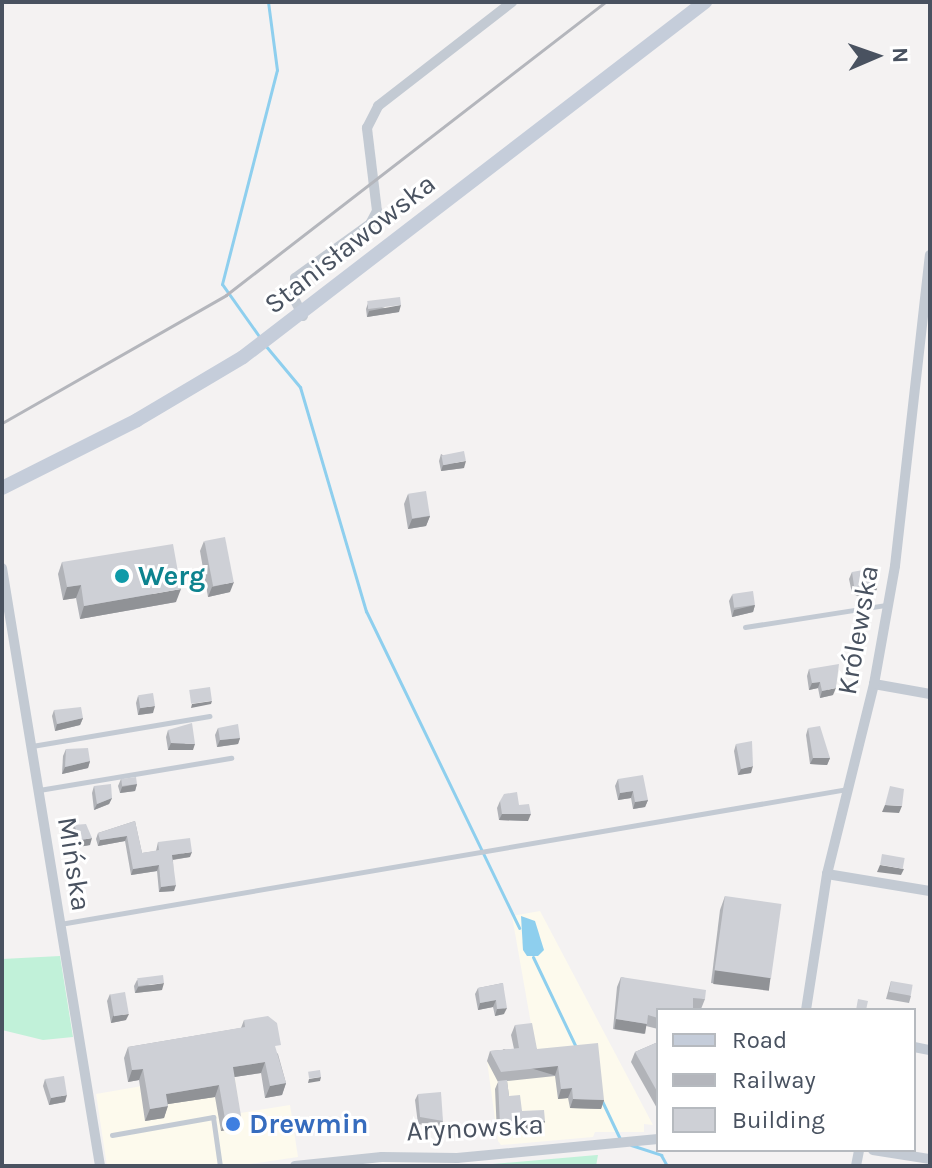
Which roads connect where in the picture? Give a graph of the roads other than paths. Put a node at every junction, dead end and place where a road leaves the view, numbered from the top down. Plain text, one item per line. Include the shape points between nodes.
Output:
1 (512, 2) edge
2 (705, 2) edge
3 (930, 255) edge
4 (303, 316) junction
5 (2, 488) edge
6 (2, 568) edge
7 (888, 604) junction
8 (745, 627) dead end
9 (874, 684) junction
10 (930, 694) edge
11 (209, 716) dead end
12 (31, 746) junction
13 (231, 758) dead end
14 (847, 789) junction
15 (38, 790) junction
16 (827, 874) junction
17 (930, 891) edge
18 (59, 924) junction
19 (806, 1008) edge
20 (112, 1135) dead end
21 (656, 1139) edge
22 (886, 1152) edge
23 (930, 1159) edge
24 (100, 1166) edge
25 (220, 1166) edge
26 (295, 1166) edge

1 - 4 street via 378,106 367,128 377,211 370,224 295,278 294,298
2 - 4 street, Stanisławowska
3 - 7 street, Królewska
4 - 5 street, Stanisławowska via 137,420
6 - 12 street, Mińska
7 - 8 lane
7 - 9 street, Królewska
9 - 10 street
9 - 14 street, Królewska
11 - 12 lane
12 - 15 street, Mińska
13 - 15 lane
14 - 16 street, Królewska
14 - 18 lane
15 - 18 street, Mińska
16 - 17 street
16 - 19 street, Królewska
18 - 24 street, Mińska
20 - 25 lane via 213,1117
21 - 26 street, Arynowska via 457,1158 393,1156
22 - 23 street

